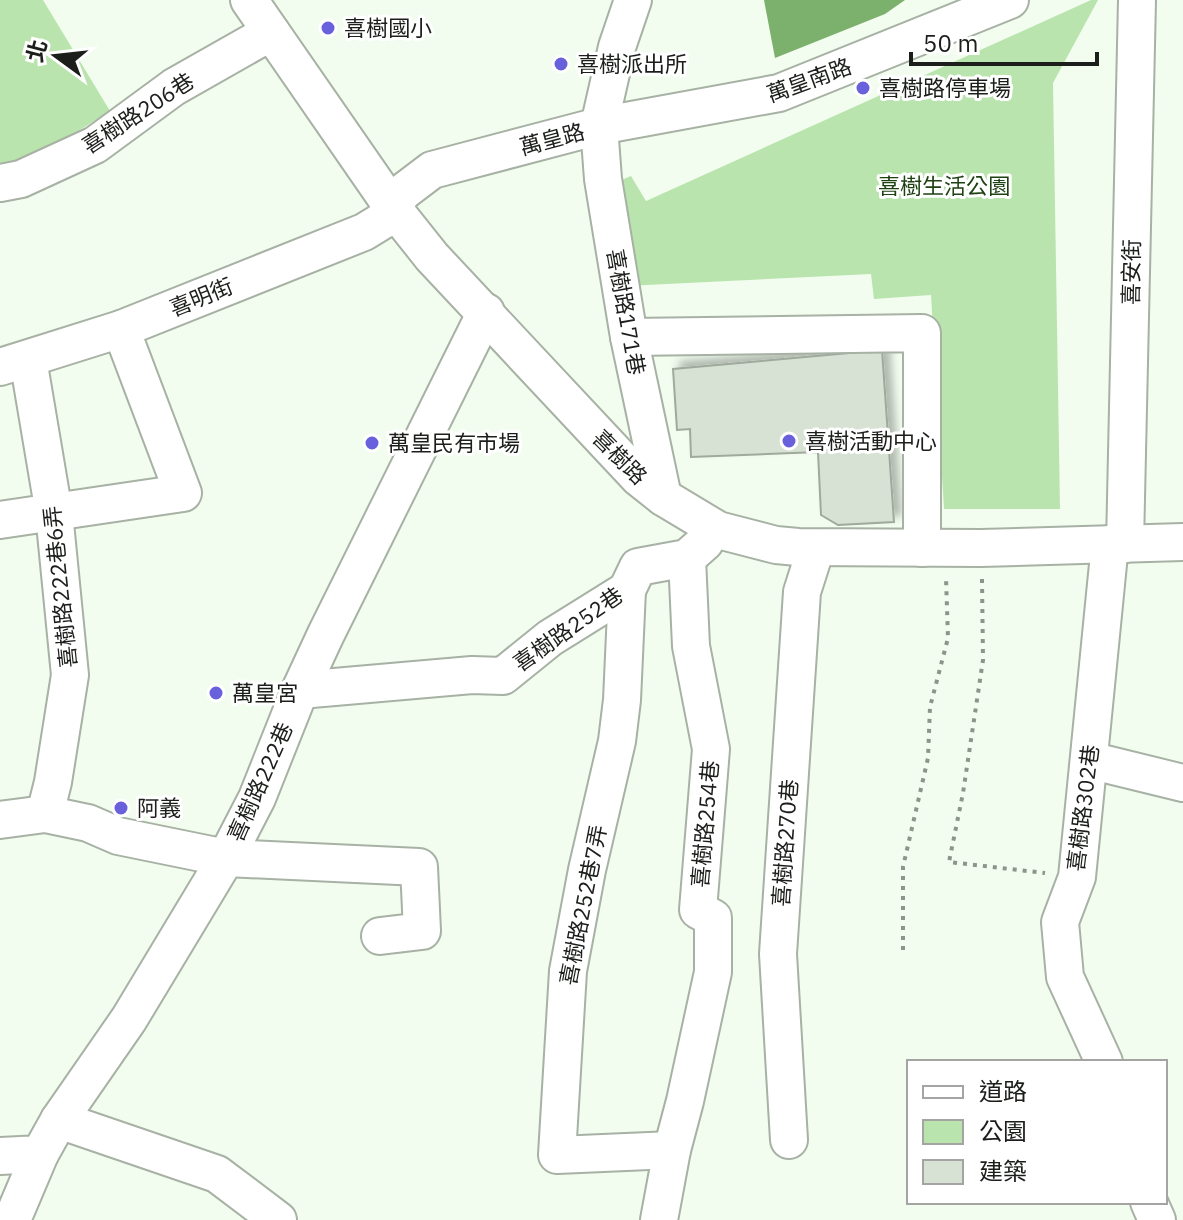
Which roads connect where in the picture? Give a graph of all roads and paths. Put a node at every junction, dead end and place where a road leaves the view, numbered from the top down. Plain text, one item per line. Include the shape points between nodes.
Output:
1 (249, 0) edge
2 (633, 0) edge
3 (1010, 0) edge
4 (1137, 0) edge
5 (271, 32) junction
6 (599, 126) junction
7 (0, 183) edge
8 (393, 208) junction
9 (486, 312) junction
10 (121, 329) junction
11 (629, 337) junction
12 (14, 363) edge
13 (663, 497) junction
14 (54, 513) junction
15 (0, 520) edge
16 (718, 530) junction
17 (1183, 542) edge
18 (1117, 544) junction
19 (816, 548) junction
20 (934, 548) junction
21 (981, 548) junction
22 (687, 558) junction
23 (627, 590) junction
24 (300, 690) junction
25 (1089, 760) junction
26 (1183, 783) edge
27 (45, 814) junction
28 (0, 820) edge
29 (226, 858) junction
30 (1077, 877) junction
31 (380, 936) dead end
32 (903, 950) dead end
33 (1103, 1060) edge
34 (59, 1120) junction
35 (789, 1140) dead end
36 (672, 1150) junction
37 (40, 1154) junction
38 (0, 1156) edge
39 (12, 1220) edge
40 (278, 1220) edge
41 (659, 1220) edge

1 - 5 street, 喜樹路
2 - 6 street, 萬皇路
3 - 6 street, 萬皇南路 via 779,93
4 - 18 street, 喜安街
5 - 7 street, 喜樹路206巷 via 174,87 95,145 21,179
5 - 8 street, 喜樹路
6 - 8 street, 萬皇路 via 432,170 403,192
6 - 11 street, 喜樹路171巷
8 - 9 street, 喜樹路
8 - 10 street, 喜明街 via 364,232
9 - 13 street, 喜樹路 via 620,460
9 - 24 street, 喜樹路222巷
10 - 12 street, 喜明街
10 - 14 street via 183,493
11 - 13 street, 喜樹路171巷
11 - 20 street via 922,333
12 - 14 street, 喜樹路222巷6弄
13 - 16 street, 喜樹路
14 - 15 street
14 - 27 street, 喜樹路222巷6弄 via 70,675
16 - 19 street, 喜樹路 via 776,545
16 - 22 street
17 - 18 street, 喜樹路
18 - 21 street, 喜樹路
18 - 25 street, 喜樹路302巷
19 - 20 street, 喜樹路
19 - 35 street, 喜樹路270巷 via 802,592 778,954
20 - 21 street, 喜樹路
20 - 32 path via 948,638 930,707 928,758 903,867
21 - 30 path via 983,660 949,862
22 - 23 street, 喜樹路252巷 via 638,567
22 - 36 street, 喜樹路254巷 via 691,646 711,749 698,910 713,918 713,972
23 - 24 street, 喜樹路252巷 via 550,638 503,676
23 - 36 street, 喜樹路252巷7弄 via 617,741 568,971 557,1155
24 - 29 street, 喜樹路222巷 via 257,798
25 - 26 street
25 - 30 street, 喜樹路302巷
27 - 28 street
27 - 29 street via 118,836
29 - 31 street via 419,867 422,931
29 - 34 street, 喜樹路222巷 via 129,1019
30 - 33 street, 喜樹路302巷 via 1060,922 1065,977
34 - 37 street, 喜樹路222巷
34 - 40 street via 217,1174
36 - 41 street, 喜樹路254巷
37 - 38 street
37 - 39 street, 喜樹路222巷

